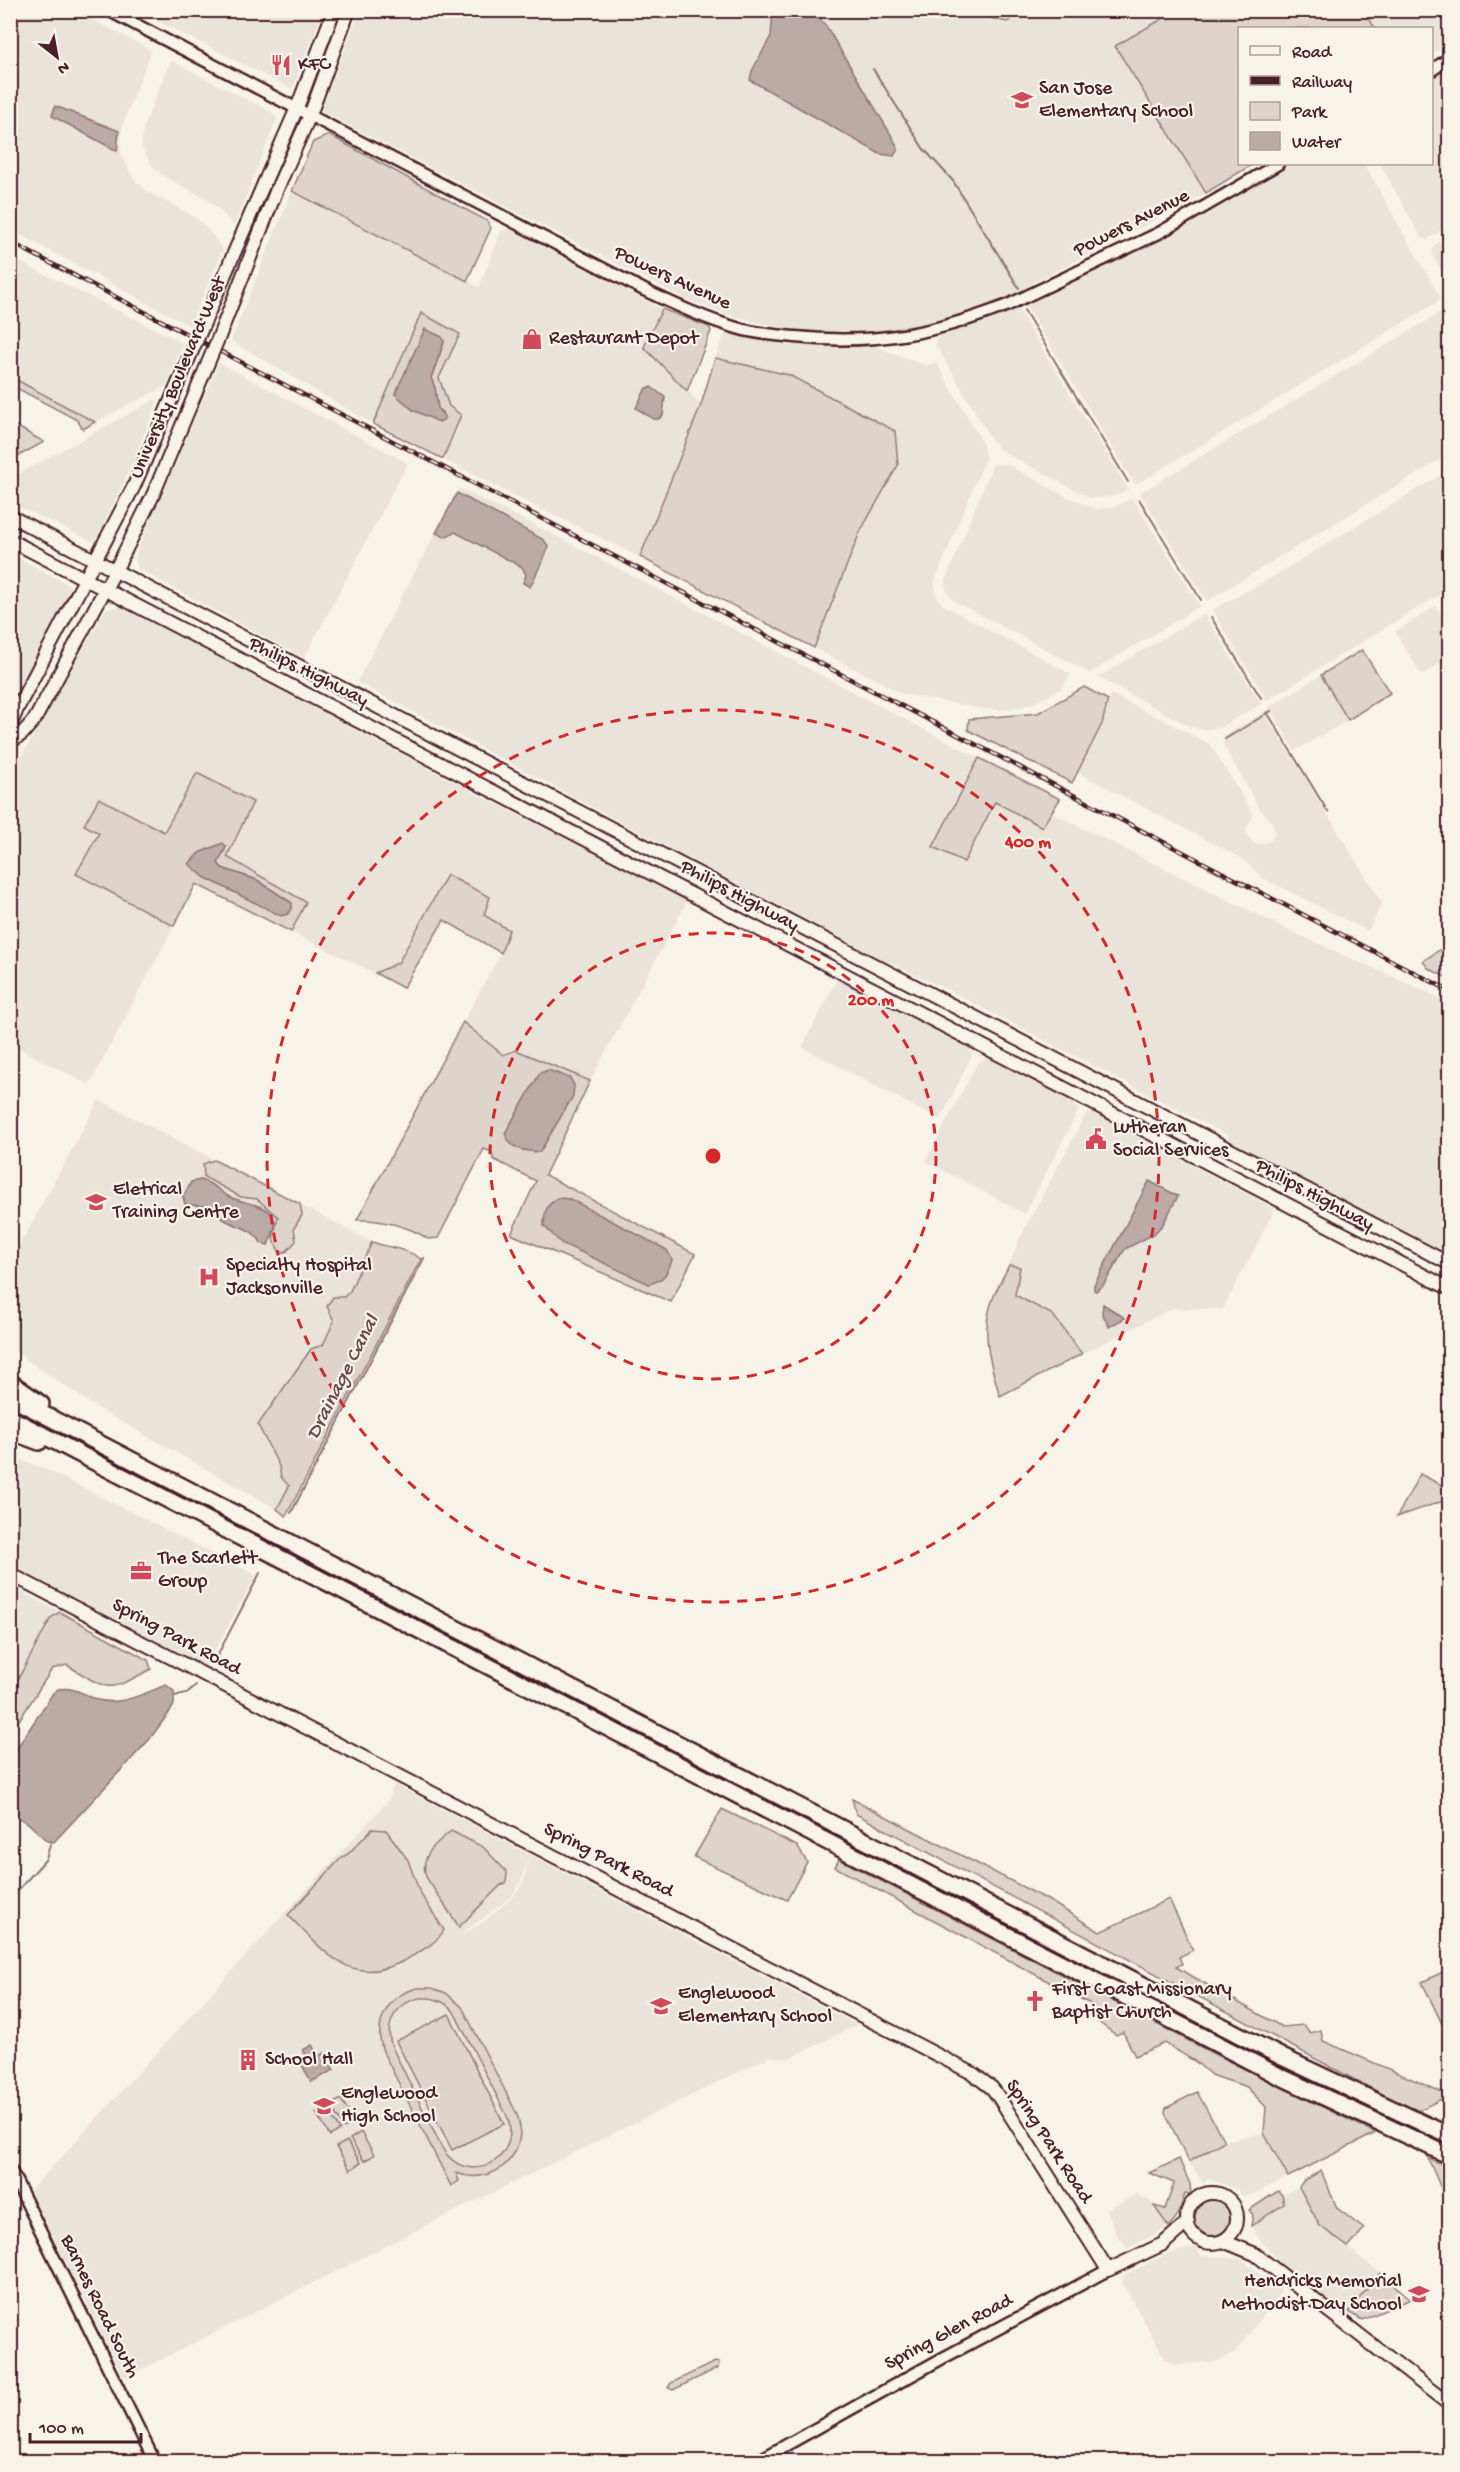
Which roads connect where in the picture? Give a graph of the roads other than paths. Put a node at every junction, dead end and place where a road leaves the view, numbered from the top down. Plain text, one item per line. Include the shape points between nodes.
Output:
1 (108, 10) edge
2 (334, 10) edge
3 (349, 10) edge
4 (1449, 58) edge
5 (1433, 69) edge
6 (297, 108) junction
7 (310, 115) junction
8 (1276, 165) edge
9 (10, 516) edge
10 (10, 540) edge
11 (96, 560) junction
12 (116, 569) junction
13 (85, 579) junction
14 (105, 589) junction
15 (10, 726) edge
16 (10, 742) edge
17 (1449, 1264) edge
18 (1449, 1289) edge
19 (10, 1382) edge
20 (10, 1397) edge
21 (10, 1418) edge
22 (10, 1431) edge
23 (93, 1440) junction
24 (96, 1462) junction
25 (10, 1574) edge
26 (1444, 2134) edge
27 (1449, 2156) edge
28 (10, 2169) edge
29 (1188, 2222) junction
30 (1235, 2228) junction
31 (1195, 2236) junction
32 (1222, 2241) junction
33 (1163, 2244) junction
34 (1255, 2253) junction
35 (1108, 2270) junction
36 (1449, 2405) edge
37 (155, 2462) edge
38 (756, 2462) edge

1 - 6 street, Powers Avenue
2 - 6 main road, University Boulevard West
3 - 7 main road, University Boulevard West
4 - 5 street
6 - 7 street, Powers Avenue
6 - 11 main road, University Boulevard West, bridge via 134,486
7 - 8 street, Powers Avenue via 687,310 758,334 826,340 906,336 1000,309 1159,233
7 - 12 main road, University Boulevard West, bridge via 153,495
9 - 11 main road, Philips Highway
10 - 13 main road, Philips Highway
11 - 12 main road, Philips Highway
11 - 13 main road, University Boulevard West
12 - 14 main road, University Boulevard West
12 - 17 main road, Philips Highway
13 - 14 main road, Philips Highway
13 - 15 main road, University Boulevard West
14 - 16 main road, University Boulevard West via 35,719
14 - 18 main road, Philips Highway
19 - 23 highway
20 - 23 highway
21 - 24 highway
22 - 24 highway
23 - 26 highway via 1282,2057
24 - 27 highway via 1255,2063
25 - 35 main road, Spring Park Road via 972,2073 1000,2099
28 - 37 street, Barnes Road South
29 - 30 main road via 1189,2210 1196,2200 1218,2194 1235,2208
29 - 31 main road
29 - 33 main road, Spring Glen Road
30 - 32 main road
30 - 34 main road
31 - 32 main road via 1208,2242
31 - 33 main road, Spring Glen Road
32 - 34 main road
33 - 35 main road, Spring Glen Road
34 - 36 main road
35 - 38 street, Spring Glen Road

